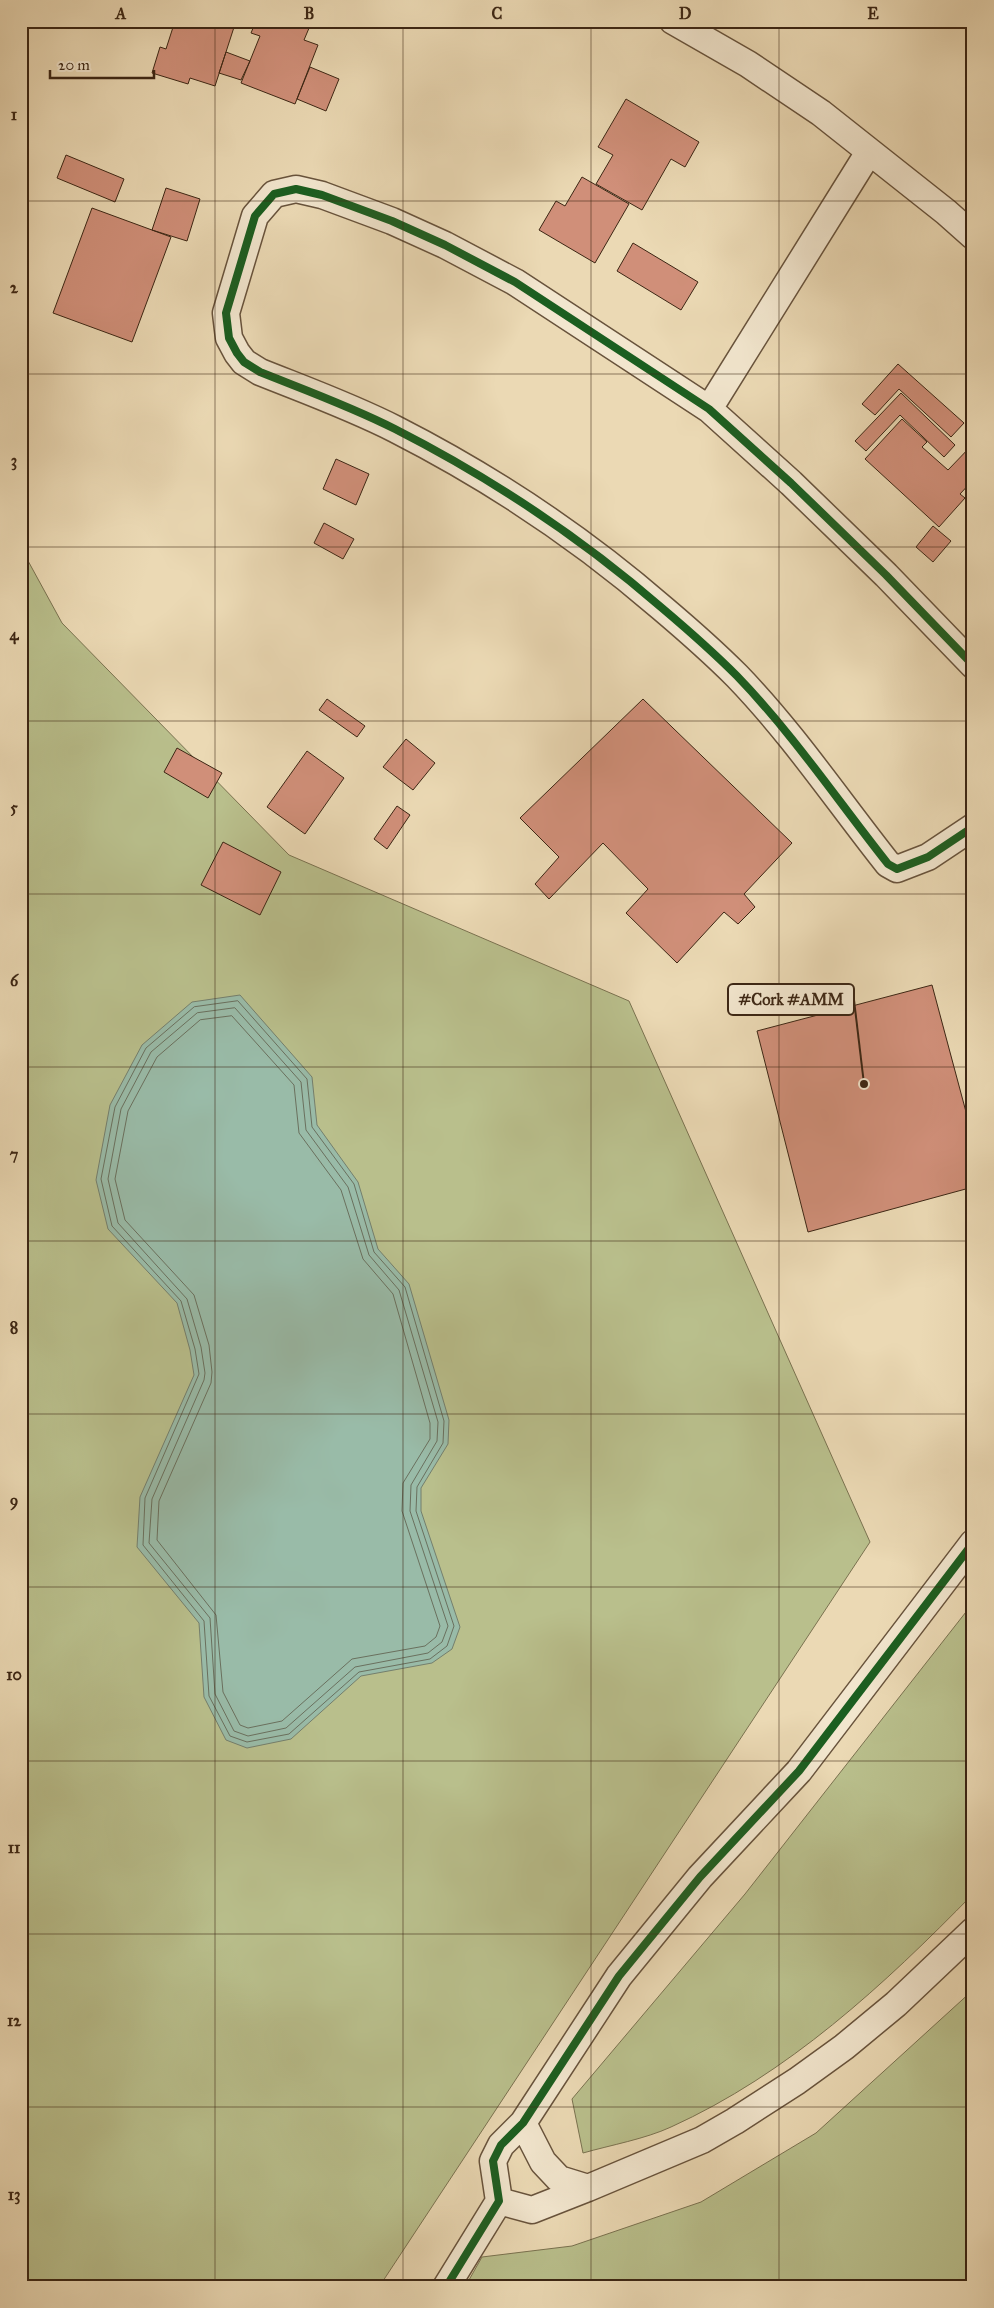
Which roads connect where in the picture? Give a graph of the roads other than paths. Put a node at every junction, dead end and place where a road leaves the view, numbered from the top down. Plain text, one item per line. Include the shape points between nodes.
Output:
1 (673, 21) edge
2 (870, 152) junction
3 (973, 236) edge
4 (709, 409) junction
5 (973, 665) edge
6 (973, 827) edge
7 (973, 1543) edge
8 (973, 1931) edge
9 (523, 2122) junction
10 (588, 2188) junction
11 (499, 2201) junction
12 (446, 2287) edge

1 - 2 street via 748,64 821,113
2 - 3 street
2 - 4 street
4 - 5 street via 886,575
4 - 6 street via 515,282 392,221 322,194 296,189 274,194 255,216 226,313 229,338 244,362 260,372 394,428 480,476 525,502 622,573 702,641 738,677 802,752 888,864 897,869 928,858
7 - 9 street via 799,1771 700,1877 619,1976
8 - 10 street via 896,2004 797,2081 702,2140
9 - 10 street via 543,2162 559,2179
9 - 11 street via 501,2145 493,2161
10 - 11 street via 532,2210
11 - 12 street

